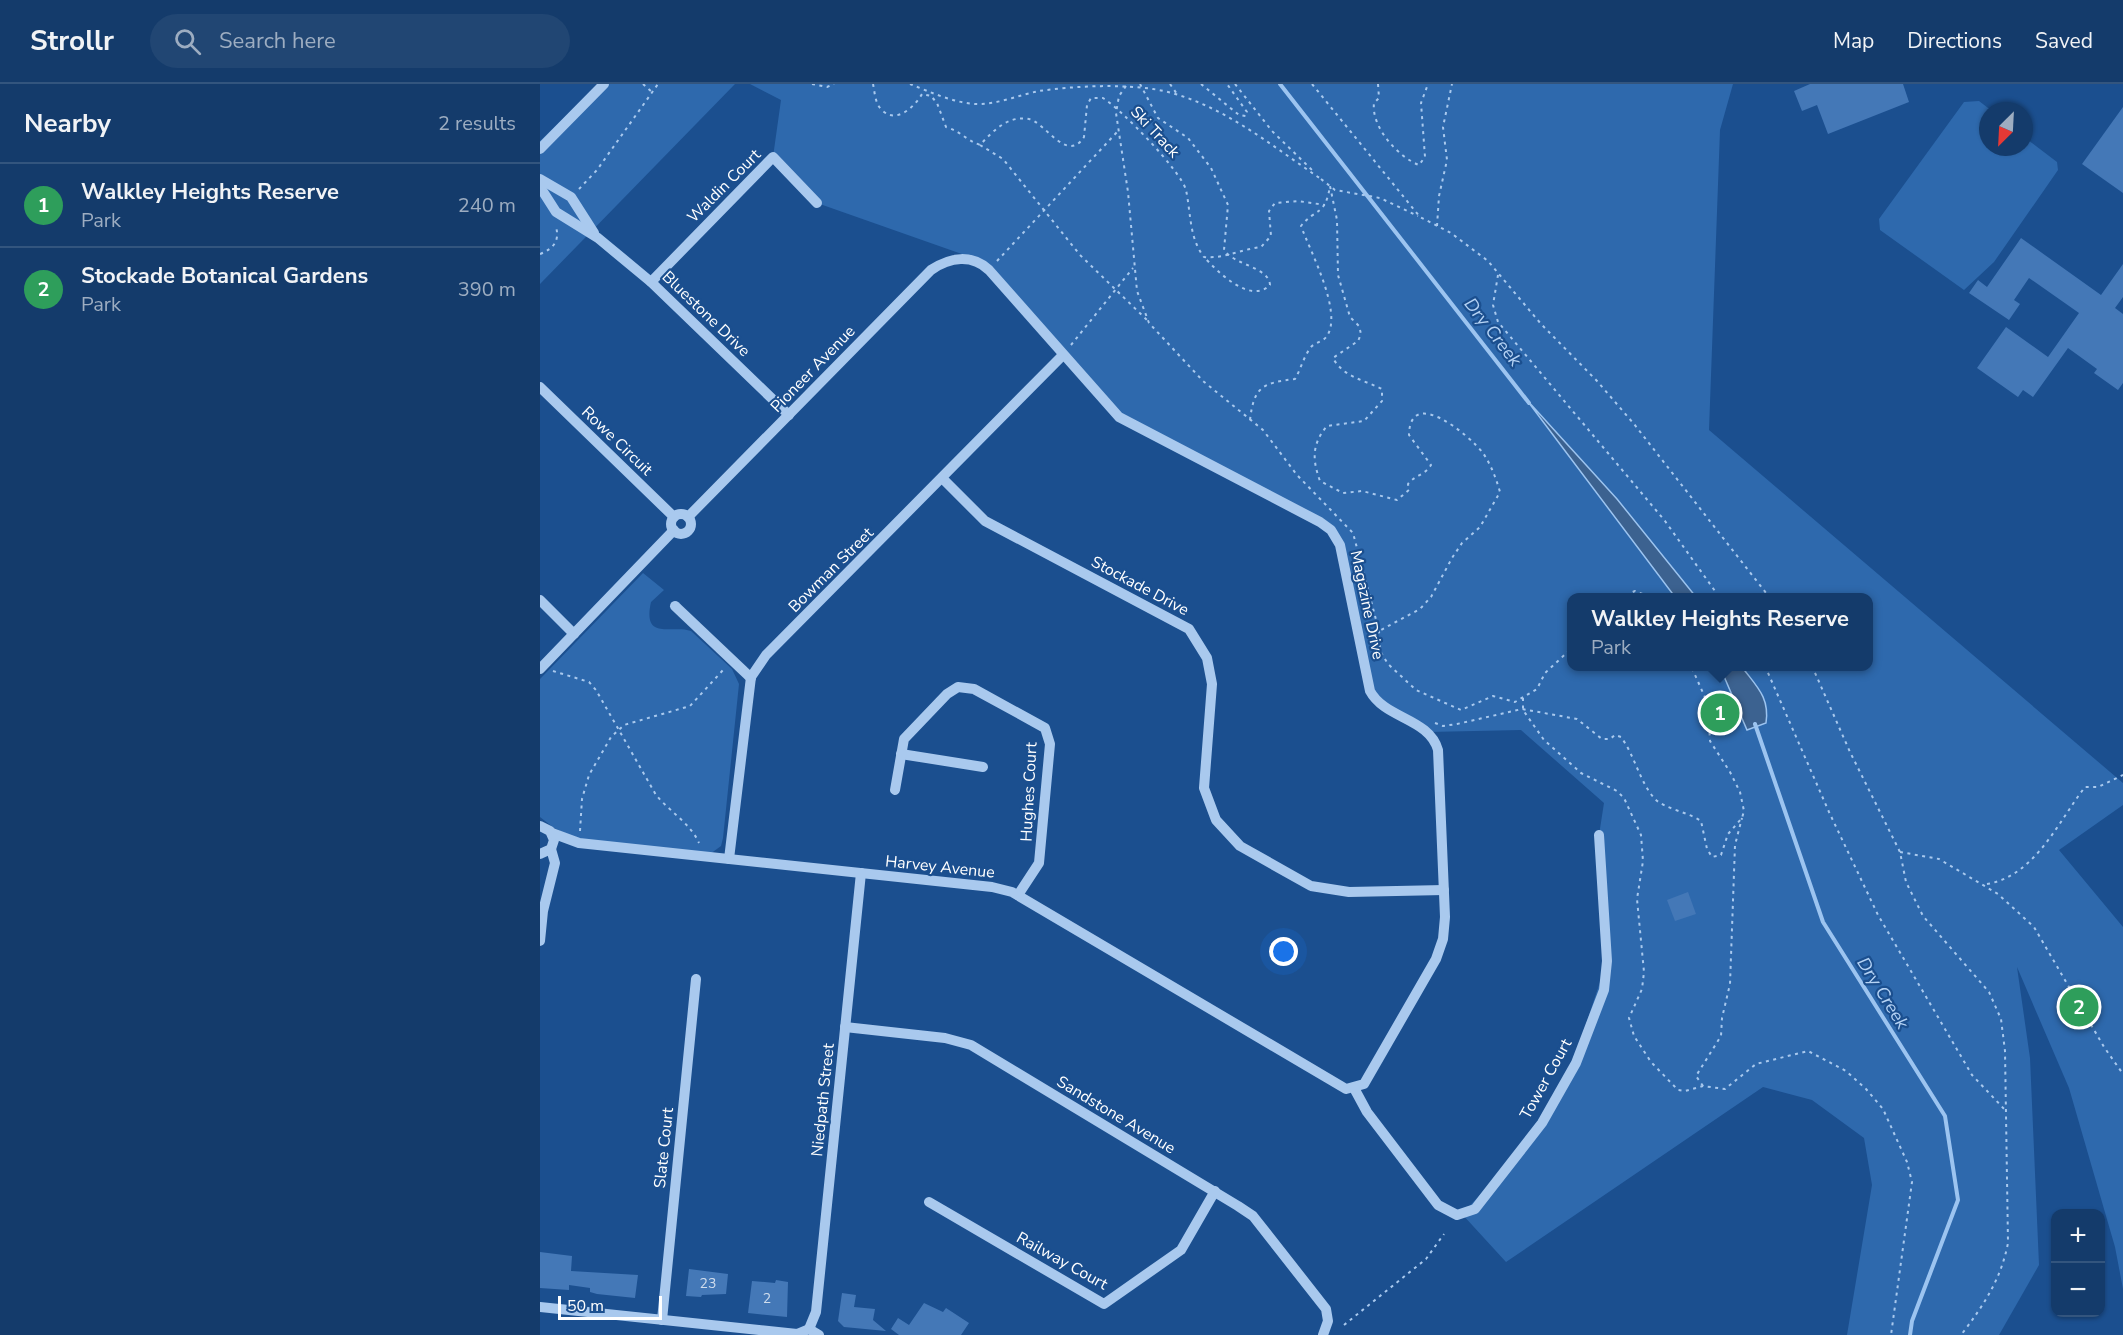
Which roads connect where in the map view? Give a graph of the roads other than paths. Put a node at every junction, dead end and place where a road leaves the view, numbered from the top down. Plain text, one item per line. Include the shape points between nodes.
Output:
1 (604, 84) edge
2 (540, 149) edge
3 (540, 179) edge
4 (540, 187) edge
5 (817, 203) dead end
6 (598, 238) junction
7 (969, 257) joint
8 (651, 282) junction
9 (1064, 355) junction
10 (540, 387) edge
11 (789, 415) junction
12 (943, 479) junction
13 (674, 517) junction
14 (688, 517) junction
15 (674, 530) junction
16 (540, 600) edge
17 (675, 606) dead end
18 (574, 634) junction
19 (541, 668) edge
20 (751, 678) junction
21 (902, 754) junction
22 (983, 768) dead end
23 (894, 790) dead end
24 (544, 828) edge
25 (1599, 835) dead end
26 (579, 843) junction
27 (548, 850) edge
28 (729, 859) junction
29 (861, 873) junction
30 (1444, 890) junction
31 (1018, 895) junction
32 (540, 941) edge
33 (696, 979) dead end
34 (845, 1027) junction
35 (1354, 1088) junction
36 (1215, 1191) junction
37 (929, 1202) dead end
38 (540, 1307) edge
39 (662, 1320) junction
40 (809, 1329) junction
41 (819, 1335) edge
42 (1323, 1335) edge

1 - 2 street
3 - 6 street, Bluestone Drive via 571,197
4 - 6 street, Bluestone Drive via 556,212
5 - 8 street, Waldin Court via 773,157
6 - 8 street, Bluestone Drive
7 - 9 street, Magazine Drive via 989,270
7 - 11 street, Pioneer Avenue via 931,270
8 - 11 street, Bluestone Drive
9 - 12 street, Bowman Street
9 - 30 street, Magazine Drive via 1119,417 1320,522 1336,535 1370,691 1379,703 1428,732 1436,744
10 - 13 street, Rowe Circuit
11 - 14 street, Pioneer Avenue
12 - 20 street, Bowman Street via 766,655
12 - 30 street, Stockade Drive via 985,521 1190,629 1207,658 1212,684 1204,788 1216,820 1240,846 1311,886 1349,892
13 - 14 street
13 - 15 street
14 - 15 street via 688,531
15 - 18 street
16 - 18 street
17 - 20 street
18 - 19 street
20 - 28 street, Bowman Street
21 - 22 street
21 - 23 street, Hughes Court
21 - 31 street, Hughes Court via 904,739 958,687 974,689 1045,728 1050,744 1039,863
24 - 26 street, Harvey Avenue
24 - 27 street via 554,840
25 - 35 street, Tower Court via 1607,961 1604,990 1576,1063 1542,1123 1475,1209 1457,1215 1438,1205 1367,1112
26 - 27 street, Harvey Avenue
26 - 28 street, Harvey Avenue
27 - 32 street via 555,863 544,903
28 - 29 street, Harvey Avenue
29 - 31 street, Harvey Avenue via 992,887
29 - 34 street, Niedpath Street
30 - 35 street, Magazine Drive via 1445,926 1436,959 1364,1084
31 - 35 street, Harvey Avenue via 1340,1087
33 - 39 street, Slate Court
34 - 36 street, Sandstone Avenue via 945,1038 970,1045
34 - 40 street, Niedpath Street via 816,1312
36 - 37 street, Railway Court via 1181,1250 1104,1304
36 - 42 street, Sandstone Avenue via 1253,1216 1326,1309 1328,1321
38 - 39 street
39 - 40 street via 797,1334
40 - 41 street

